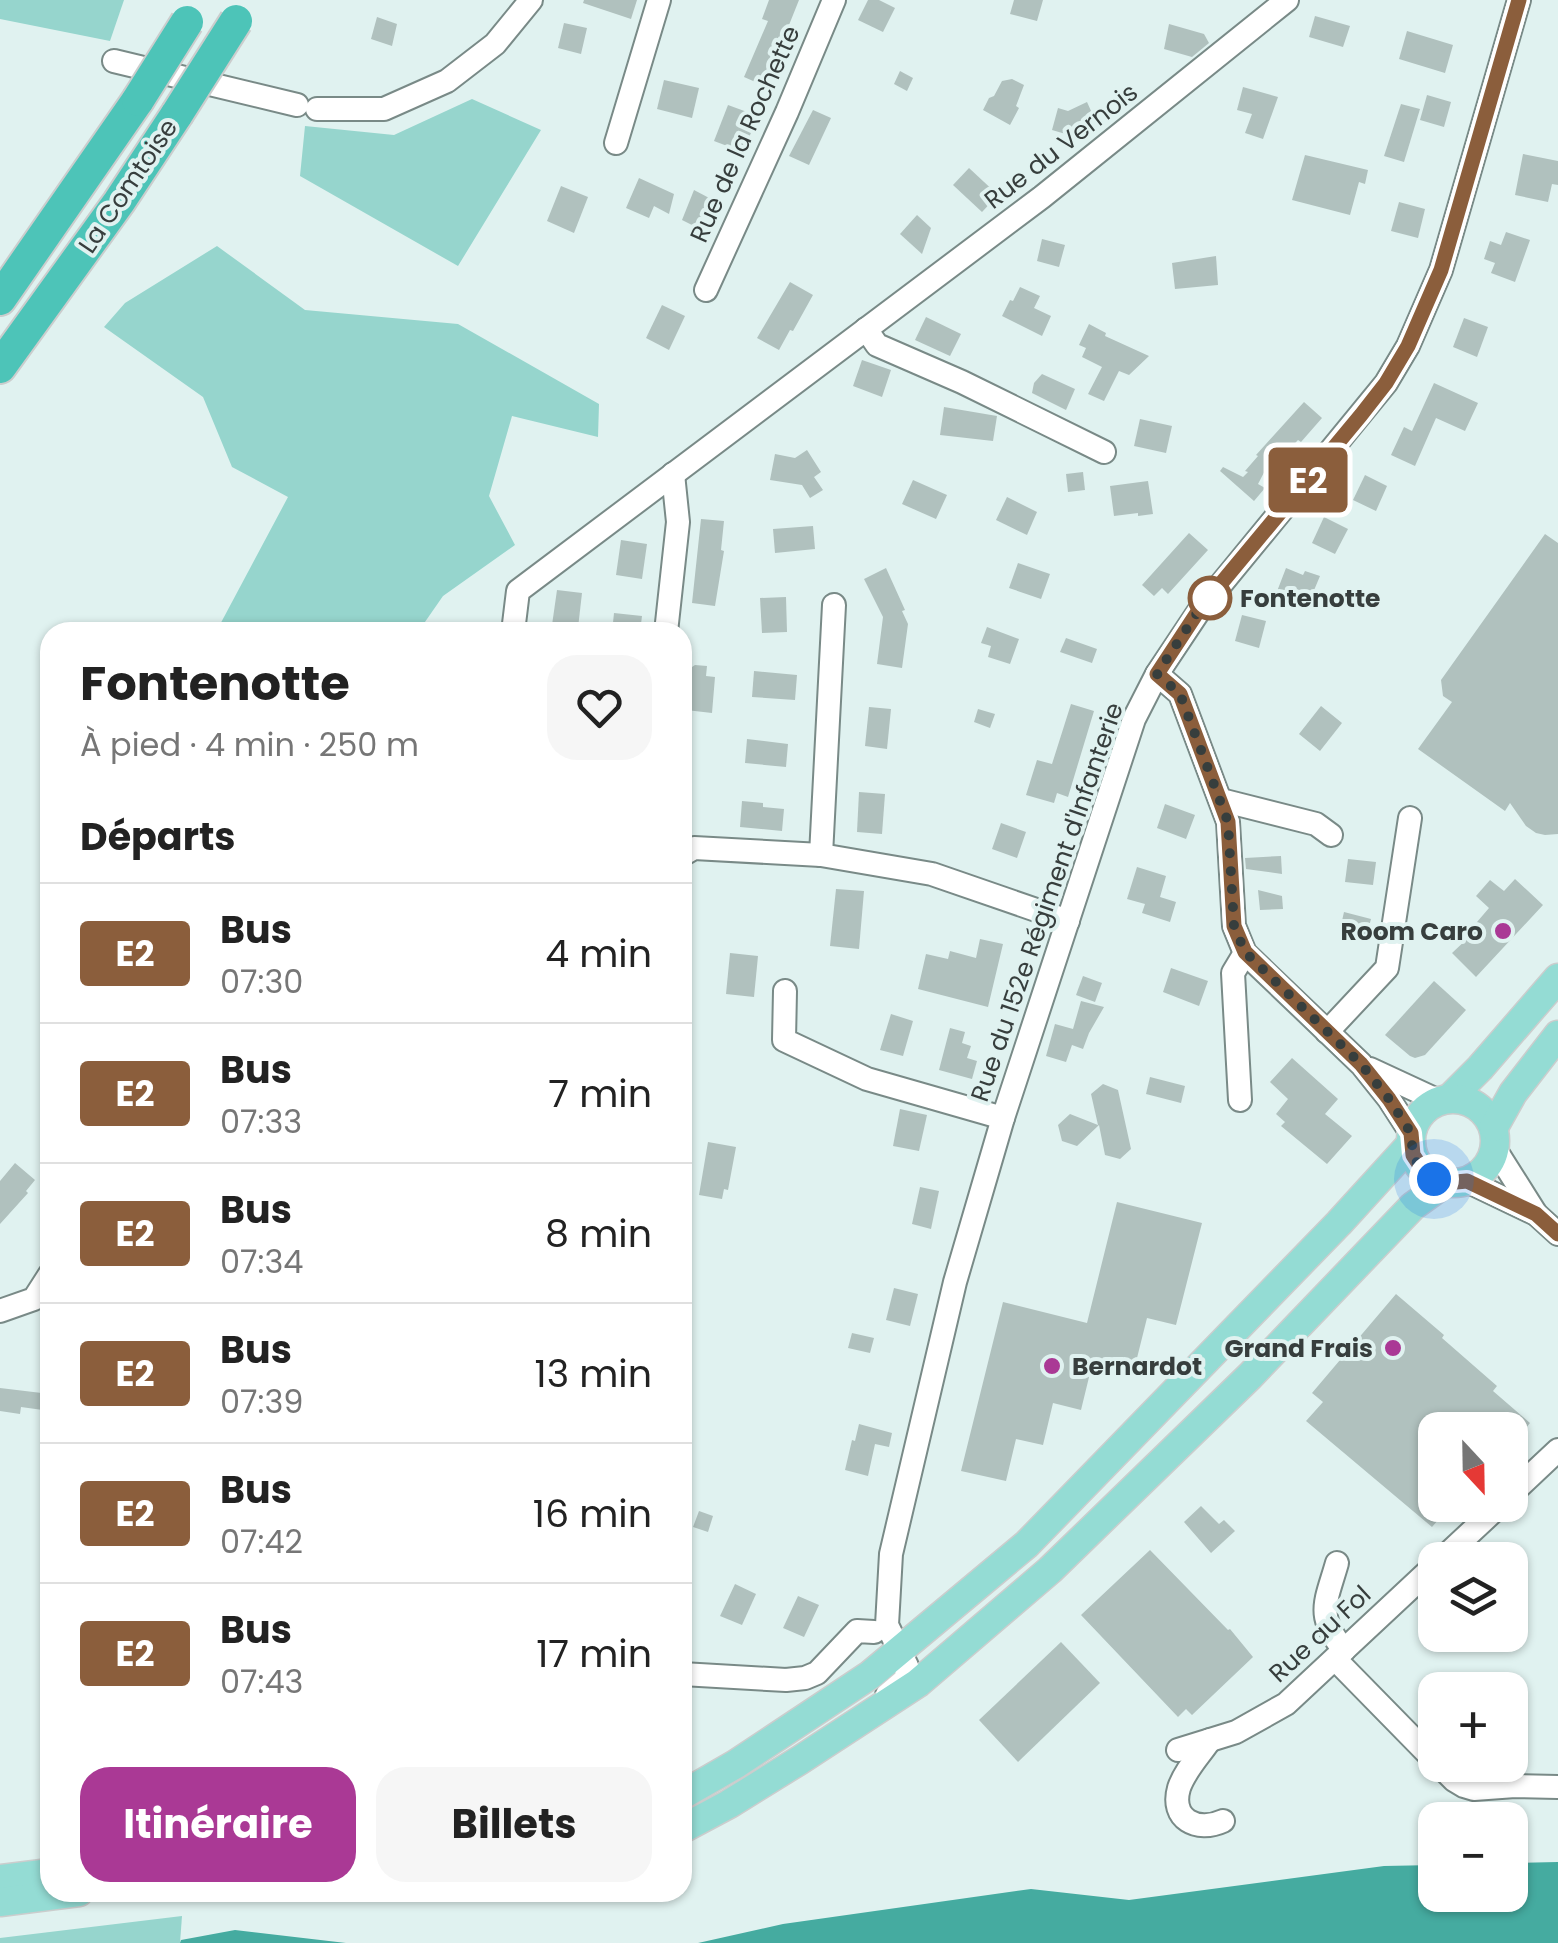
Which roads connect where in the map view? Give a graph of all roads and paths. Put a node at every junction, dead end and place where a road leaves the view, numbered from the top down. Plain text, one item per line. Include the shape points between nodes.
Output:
1 (530, 0) edge
2 (660, 0) edge
3 (834, 0) edge
4 (1287, 0) edge
5 (1519, 0) edge
6 (242, 10) edge
7 (194, 11) edge
8 (114, 61) dead end
9 (616, 142) dead end
10 (706, 290) dead end
11 (0, 298) edge
12 (866, 330) junction
13 (0, 367) edge
14 (1104, 452) dead end
15 (673, 474) junction
16 (834, 604) dead end
17 (514, 622) edge
18 (667, 622) edge
19 (1157, 674) junction
20 (1221, 800) junction
21 (1410, 818) dead end
22 (1331, 835) dead end
23 (692, 849) edge
24 (821, 855) junction
25 (1068, 921) junction
26 (1245, 952) junction
27 (1558, 978) edge
28 (785, 991) dead end
29 (1327, 1032) junction
30 (1558, 1035) edge
31 (1361, 1064) junction
32 (1240, 1100) dead end
33 (1444, 1100) junction
34 (1003, 1118) junction
35 (1411, 1138) junction
36 (1494, 1138) junction
37 (1456, 1182) junction
38 (1536, 1214) junction
39 (1558, 1234) edge
40 (40, 1290) edge
41 (0, 1311) edge
42 (1558, 1450) edge
43 (1528, 1478) edge
44 (1482, 1522) edge
45 (1460, 1542) edge
46 (892, 1554) junction
47 (1337, 1563) dead end
48 (1418, 1581) edge
49 (874, 1632) junction
50 (900, 1650) junction
51 (1340, 1654) junction
52 (692, 1675) edge
53 (870, 1675) junction
54 (1210, 1740) junction
55 (1418, 1742) edge
56 (1178, 1750) dead end
57 (800, 1760) junction
58 (1457, 1782) edge
59 (1558, 1787) edge
60 (692, 1789) edge
61 (1223, 1821) dead end
62 (692, 1824) edge
63 (40, 1874) edge
64 (0, 1880) edge
65 (40, 1897) edge
66 (0, 1902) edge

1 - 8 street via 495,44 447,81 384,109 307,107
2 - 9 street
3 - 10 street, Rue de la Rochette
4 - 12 street, Rue du Vernois
5 - 19 street, Rue du 152e Régiment d'Infanterie via 1441,270 1408,346 1361,415 1199,610
6 - 13 highway, La Comtoise, bridge via 119,202
7 - 11 highway, La Comtoise, bridge
12 - 14 street via 876,344
12 - 15 street, Rue du Vernois
15 - 17 street, Rue du Vernois via 518,591
15 - 18 street via 678,522
16 - 24 street
19 - 20 street via 1180,694
19 - 25 street, Rue du 152e Régiment d'Infanterie via 1134,719
20 - 22 street via 1316,824
20 - 26 street via 1234,926
21 - 29 street via 1386,968
23 - 24 street
24 - 25 street via 932,874
25 - 34 street, Rue du 152e Régiment d'Infanterie
26 - 29 street
26 - 32 street via 1232,974
27 - 33 main road
28 - 34 street via 784,1040 867,1079
29 - 31 street
30 - 36 main road via 1512,1092
31 - 33 street
31 - 35 street
33 - 35 main road via 1421,1113
33 - 36 main road via 1472,1102 1488,1117
34 - 46 street, Rue du 152e Régiment d'Infanterie via 955,1282
35 - 37 main road via 1425,1173
35 - 50 main road via 1340,1223 1027,1544
36 - 37 main road via 1486,1169
36 - 38 street
37 - 38 street
37 - 57 main road via 1413,1206 1050,1570 918,1682
38 - 39 street
40 - 41 street via 34,1299
42 - 43 street
44 - 45 street
46 - 49 street, Rue du 152e Régiment d'Infanterie
46 - 50 street, Rue du 152e Régiment d'Infanterie via 887,1625
47 - 51 street via 1325,1605
48 - 51 street, Rue au Fol
49 - 52 street via 857,1630 805,1678
49 - 53 street, Rue du 152e Régiment d'Infanterie
50 - 53 main road
50 - 57 street via 906,1679
51 - 54 street, Rue au Fol via 1286,1704
51 - 55 street
53 - 60 main road
54 - 56 street, Rue au Fol
54 - 61 street via 1184,1776 1178,1801 1195,1826
57 - 62 main road
58 - 59 street via 1474,1789
63 - 64 main road
65 - 66 main road

